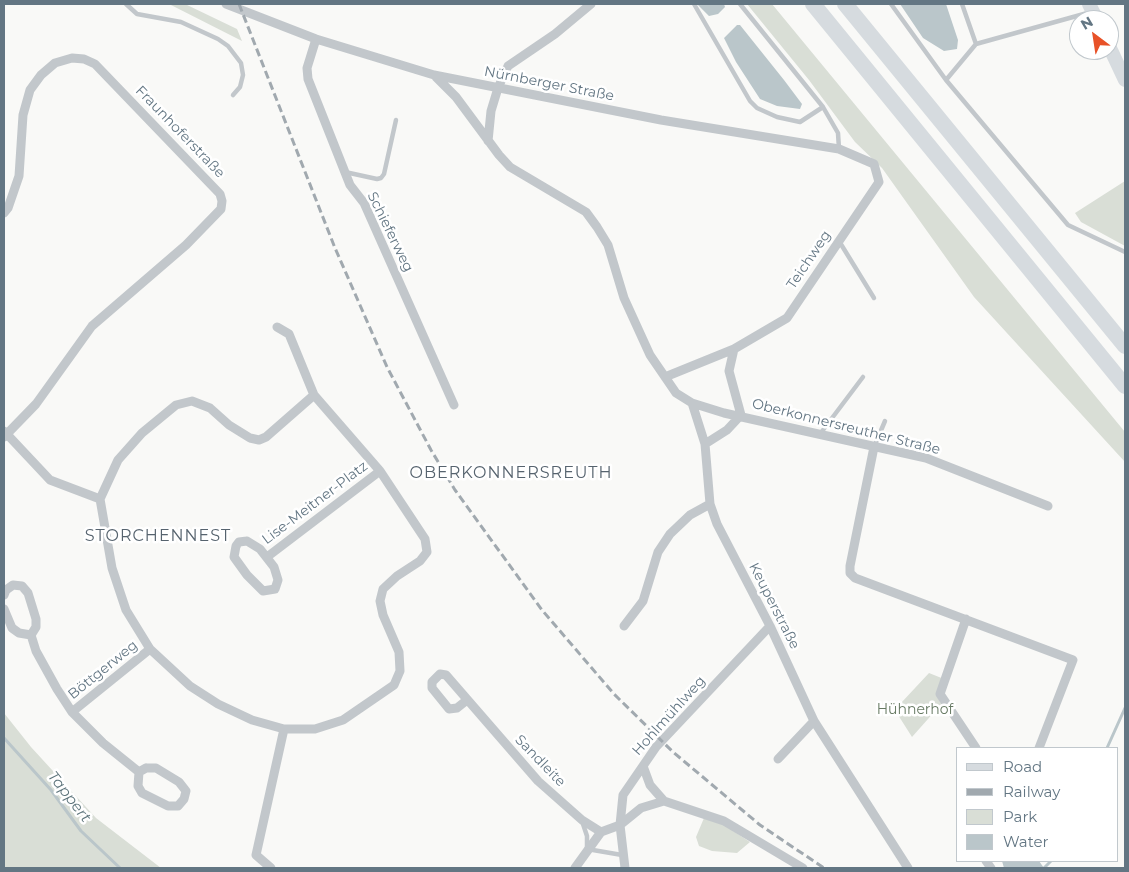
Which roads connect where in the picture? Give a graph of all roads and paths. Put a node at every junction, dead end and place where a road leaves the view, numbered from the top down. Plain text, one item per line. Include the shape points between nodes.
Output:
1 (126, 4) edge
2 (226, 4) edge
3 (591, 4) edge
4 (694, 4) edge
5 (740, 4) edge
6 (813, 4) edge
7 (845, 4) edge
8 (891, 4) edge
9 (962, 4) edge
10 (1069, 19) edge
11 (316, 39) junction
12 (976, 44) junction
13 (1116, 60) edge
14 (434, 75) junction
15 (946, 80) junction
16 (1125, 80) edge
17 (498, 88) junction
18 (233, 96) dead end
19 (823, 107) junction
20 (396, 120) dead end
21 (488, 141) junction
22 (839, 149) junction
23 (874, 164) joint
24 (345, 172) junction
25 (4, 212) edge
26 (839, 241) junction
27 (1125, 252) edge
28 (874, 298) dead end
29 (277, 327) dead end
30 (1125, 346) edge
31 (734, 349) junction
32 (665, 377) junction
33 (863, 377) dead end
34 (1125, 386) edge
35 (314, 395) junction
36 (692, 403) junction
37 (454, 405) dead end
38 (741, 415) junction
39 (885, 421) dead end
40 (4, 434) edge
41 (820, 434) junction
42 (705, 444) junction
43 (874, 446) junction
44 (380, 471) junction
45 (100, 499) junction
46 (710, 504) junction
47 (1048, 506) dead end
48 (267, 557) junction
49 (4, 595) edge
50 (4, 609) edge
51 (966, 619) junction
52 (624, 626) dead end
53 (770, 626) junction
54 (31, 635) junction
55 (150, 649) junction
56 (466, 700) dead end
57 (72, 712) junction
58 (814, 721) junction
59 (284, 729) junction
60 (975, 747) edge
61 (1039, 747) edge
62 (778, 759) dead end
63 (643, 766) junction
64 (139, 772) junction
65 (664, 801) junction
66 (582, 820) junction
67 (620, 826) junction
68 (602, 832) junction
69 (587, 849) junction
70 (622, 855) junction
71 (272, 868) edge
72 (575, 868) edge
73 (625, 868) edge
74 (803, 868) edge
75 (908, 868) edge

1 - 18 lane via 137,14 181,22 228,46 241,63 243,75
2 - 11 street, Nürnberger Straße
3 - 17 street via 508,66
4 - 19 lane via 757,108 800,122
5 - 19 lane
6 - 34 highway
7 - 30 highway
8 - 15 lane
9 - 12 lane
10 - 12 lane
11 - 14 street, Nürnberger Straße
11 - 24 street, Schieferweg via 307,68 308,78
12 - 15 lane
13 - 16 main road
14 - 17 street, Nürnberger Straße
14 - 21 street, Oberkonnersreuther Straße via 456,96
15 - 27 lane via 1068,225
17 - 21 street via 491,111
17 - 22 street, Nürnberger Straße via 662,120
19 - 22 lane via 838,133
20 - 24 lane via 381,178
21 - 32 street, Oberkonnersreuther Straße via 510,167 586,212 608,245 624,298 646,347
22 - 23 street, Nürnberger Straße
23 - 26 street, Teichweg via 879,182
24 - 37 street, Schieferweg via 350,185 364,203
25 - 40 street, Fraunhoferstraße via 19,176 23,115 30,90 55,63 72,58 95,64 220,194 222,201 221,209 186,245 92,326 36,404
26 - 28 lane
26 - 31 street, Teichweg via 787,318
29 - 35 street via 289,334
31 - 32 street, Teichweg
31 - 38 street via 728,371
32 - 36 street, Oberkonnersreuther Straße via 676,393
33 - 41 lane
35 - 44 street
35 - 45 street via 259,440 229,425 210,408 192,401 176,405 118,460
36 - 38 street, Oberkonnersreuther Straße
36 - 42 street
38 - 41 street, Oberkonnersreuther Straße
38 - 42 street via 727,430
39 - 43 lane
40 - 45 street via 50,480
41 - 43 street, Oberkonnersreuther Straße
42 - 46 street, Keuperstraße
43 - 47 street, Oberkonnersreuther Straße via 926,458
43 - 51 street via 850,573 855,578
44 - 48 street, Lise-Meitner-Platz
44 - 59 street via 425,539 427,552 420,561 383,588 380,601 399,652 400,671 394,685 343,720 315,729
45 - 55 street via 112,568 126,610
46 - 52 street via 690,515 670,534 658,552 643,601
46 - 53 street, Keuperstraße via 716,524
48 - 48 street, Lise-Meitner-Platz via 247,541 239,542 234,551 238,564 264,591 275,589 278,580
49 - 54 street, Böttgerweg via 13,585 22,586 28,593 36,619
50 - 54 street via 12,628
51 - 60 street via 940,694
51 - 61 street via 1072,660
53 - 58 street, Keuperstraße
53 - 63 street, Hohlmühlweg via 656,746
54 - 57 street, Böttgerweg via 45,670
55 - 57 street, Böttgerweg
55 - 59 street via 190,686 218,704 252,720
56 - 66 street, Sandleite via 538,781
57 - 64 street, Böttgerweg
58 - 62 street
58 - 75 street, Keuperstraße
59 - 71 street via 256,856
63 - 65 street via 650,785
63 - 67 street, Hohlmühlweg via 623,795
64 - 64 street via 156,768 178,782 186,791 184,799 178,806 168,806 142,793 138,786
65 - 67 street via 641,808
65 - 74 street via 724,821
66 - 68 street, Sandleite
66 - 69 lane via 588,836
67 - 68 street
67 - 70 street, Hohlmühlweg
68 - 69 street
69 - 70 lane
69 - 72 street
70 - 73 street, Hohlmühlweg

